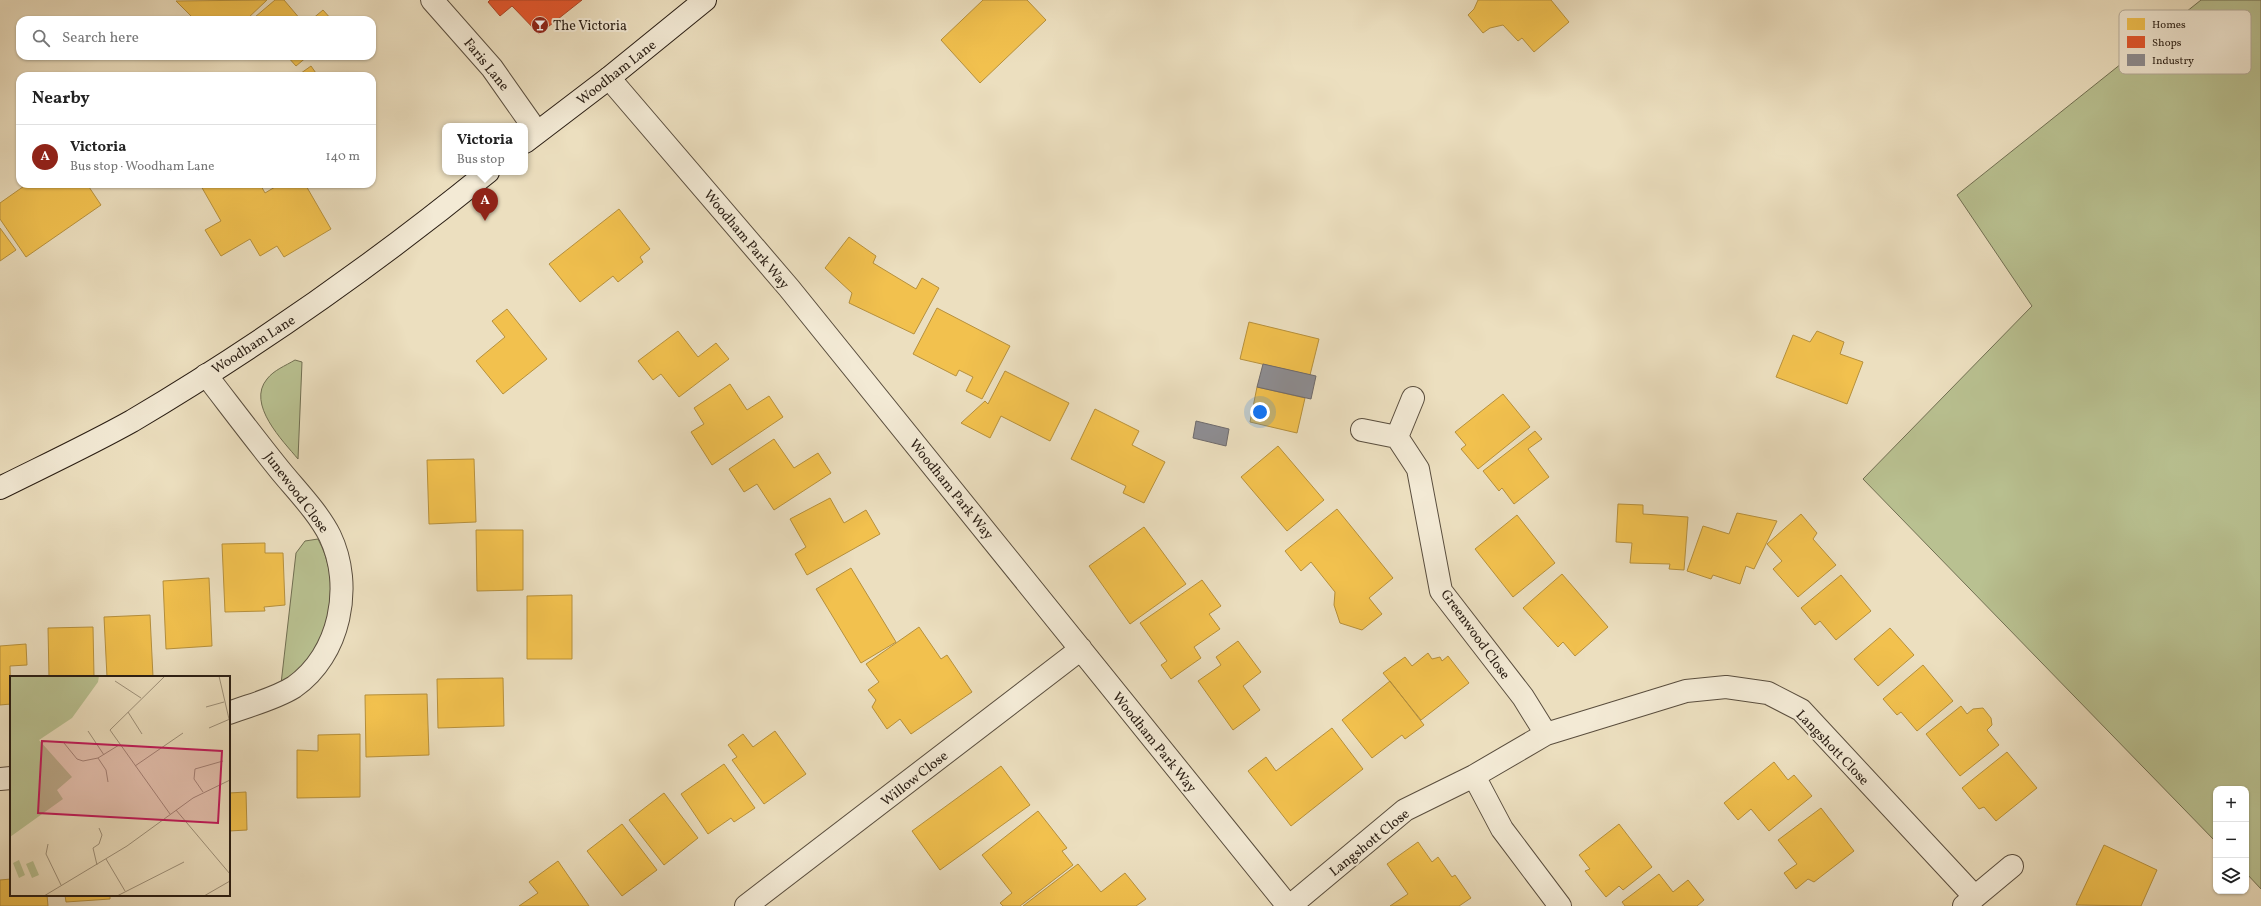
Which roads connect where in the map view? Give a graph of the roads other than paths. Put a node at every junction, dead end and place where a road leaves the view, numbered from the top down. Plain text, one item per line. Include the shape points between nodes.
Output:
1 (432, 0) edge
2 (705, 0) edge
3 (609, 78) junction
4 (523, 123) edge
5 (531, 137) edge
6 (484, 175) edge
7 (206, 375) junction
8 (1412, 398) dead end
9 (1362, 430) dead end
10 (1397, 437) junction
11 (0, 488) edge
12 (1081, 649) junction
13 (230, 713) edge
14 (1546, 734) junction
15 (1474, 776) junction
16 (10, 778) edge
17 (0, 779) edge
18 (2012, 866) dead end
19 (1970, 902) edge
20 (746, 906) edge
21 (1289, 906) edge
22 (1560, 906) edge

1 - 4 street, Faris Lane via 492,68
2 - 3 street, Woodham Lane
3 - 5 street, Woodham Lane
3 - 12 street, Woodham Park Way via 789,288
6 - 7 street, Woodham Lane via 422,226 332,292
7 - 11 street, Woodham Lane via 131,421
7 - 13 street, Junewood Close via 330,536 339,563 342,592 339,619 319,661 306,676 294,687 280,694
8 - 10 street
9 - 10 street
10 - 14 street, Greenwood Close via 1418,469 1442,591 1523,697
12 - 20 street, Willow Close
12 - 21 street, Woodham Park Way
14 - 15 street, Langshott Close
14 - 19 street, Langshott Close via 1686,690 1726,687 1768,693 1804,713
15 - 21 street, Langshott Close via 1405,810
15 - 22 street via 1502,829
16 - 17 street
18 - 19 street, Langshott Close

